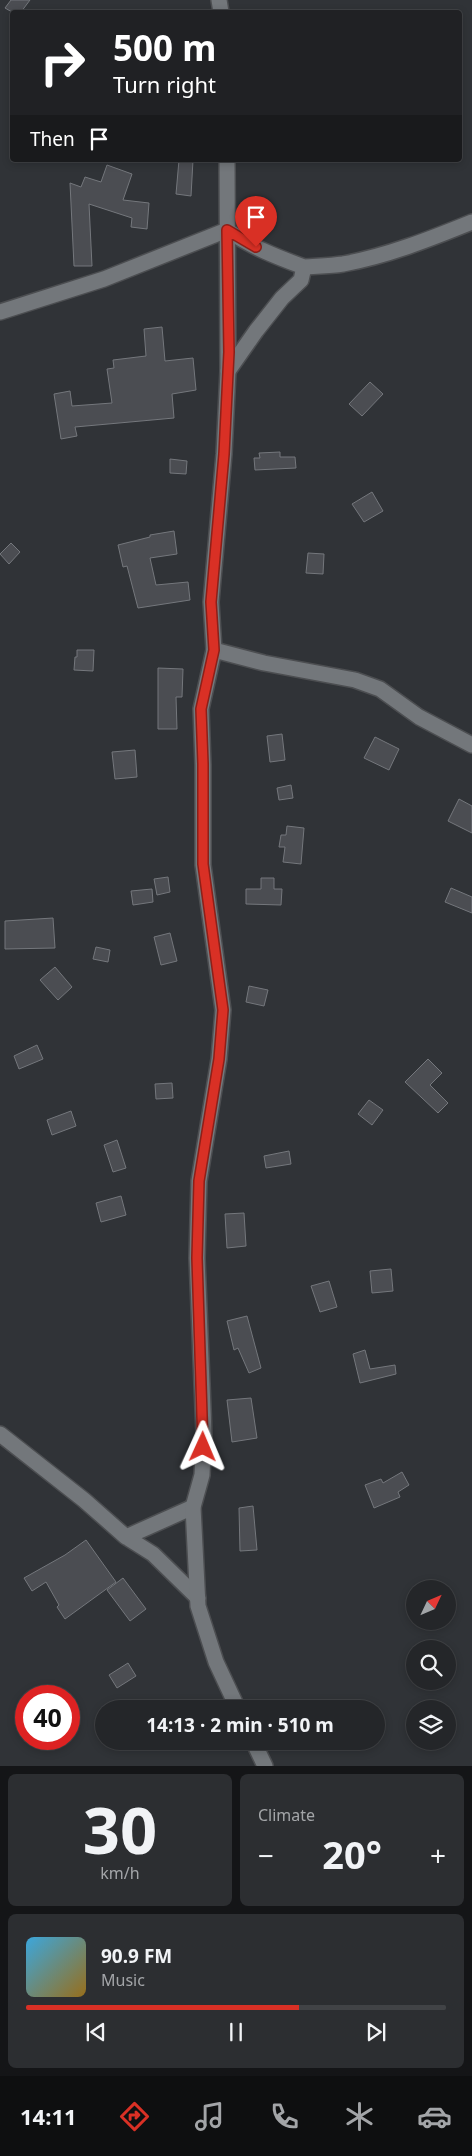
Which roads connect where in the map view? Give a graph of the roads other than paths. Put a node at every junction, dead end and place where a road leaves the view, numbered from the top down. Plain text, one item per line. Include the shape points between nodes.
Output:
1 (227, 162) edge
2 (472, 222) edge
3 (227, 230) junction
4 (304, 267) junction
5 (0, 312) edge
6 (228, 372) junction
7 (214, 650) junction
8 (472, 745) edge
9 (0, 1434) edge
10 (193, 1507) junction
11 (126, 1537) junction
12 (198, 1598) junction
13 (234, 1700) edge
14 (257, 1750) edge
15 (265, 1766) edge

1 - 3 street
2 - 4 street via 416,244 376,255 342,264
3 - 4 street via 273,255
3 - 5 street via 104,279
3 - 6 street
4 - 6 street via 301,280 277,305
6 - 7 street via 211,602
7 - 8 street via 355,680 380,689 419,717
7 - 10 street via 201,709 203,864 223,1010 219,1059 199,1181 197,1258 204,1434 202,1475
9 - 11 street
10 - 11 street
10 - 12 street
11 - 12 street via 153,1554
12 - 13 street via 216,1662
14 - 15 street

